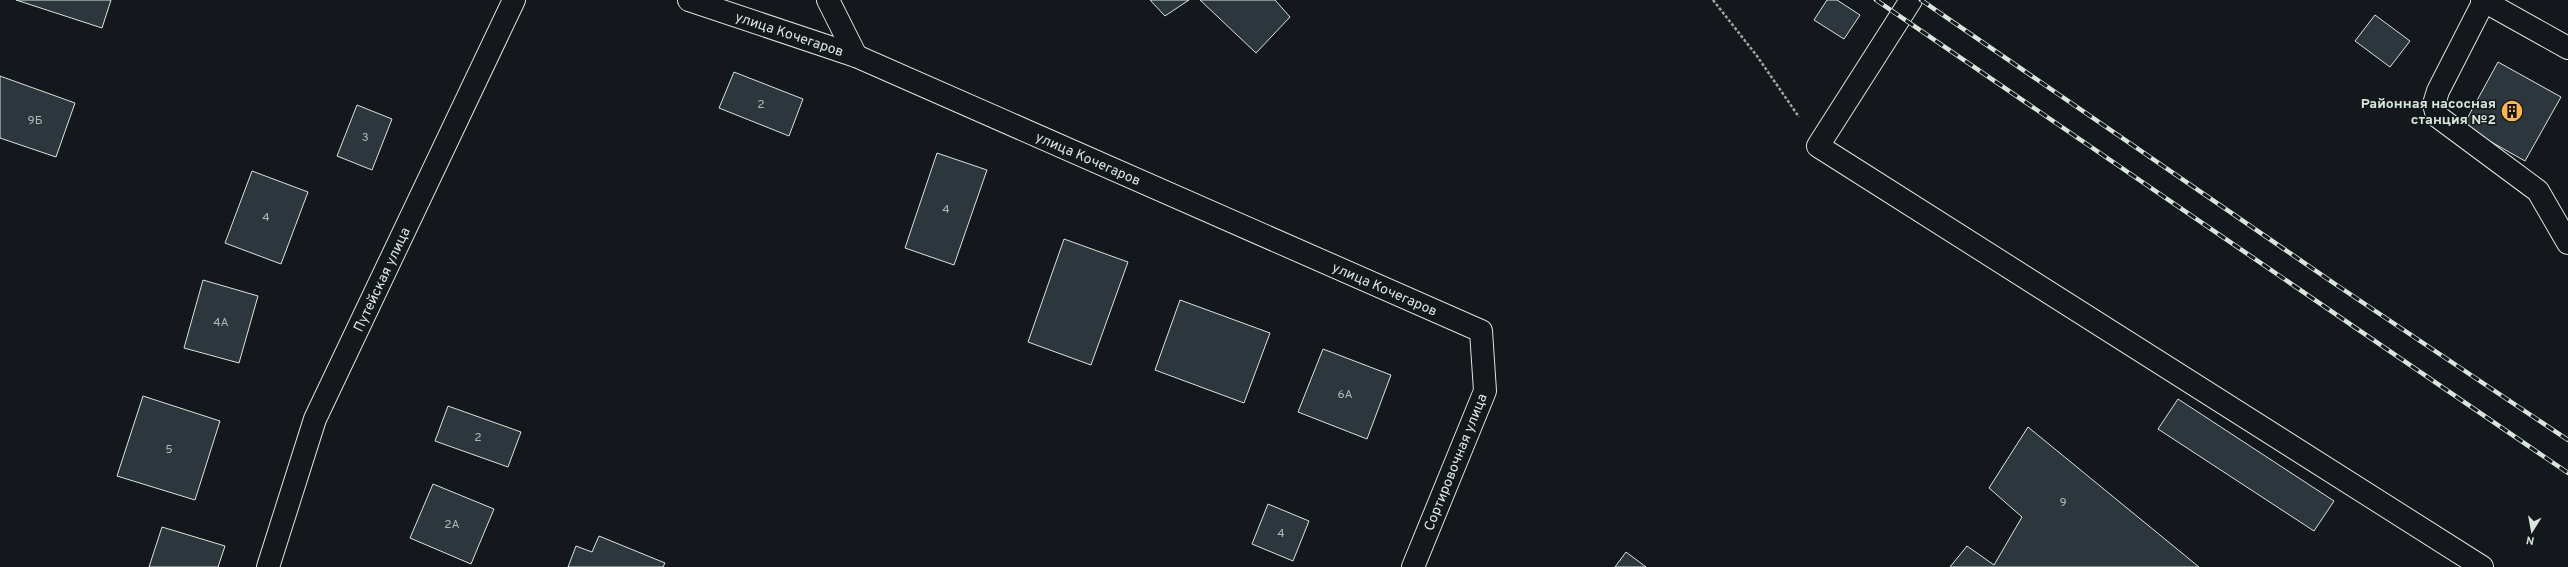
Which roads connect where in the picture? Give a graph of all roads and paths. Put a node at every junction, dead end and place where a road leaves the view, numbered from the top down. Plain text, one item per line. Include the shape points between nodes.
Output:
1 (514, 0) edge
2 (689, 0) edge
3 (828, 0) edge
4 (1712, 0) edge
5 (1911, 0) edge
6 (2483, 1) edge
7 (2568, 48) edge
8 (856, 56) junction
9 (1818, 146) junction
10 (2568, 243) edge
11 (1481, 331) joint
12 (268, 567) edge
13 (1413, 567) edge
14 (2482, 567) edge

1 - 12 street, Путейская улица via 315,418
2 - 8 street, улица Кочегаров
3 - 8 street
4 - 9 path via 1757,56
5 - 9 street
6 - 7 street
6 - 10 street via 2438,91 2434,104 2437,116 2538,191
8 - 11 street, улица Кочегаров
9 - 14 street
11 - 13 street, Сортировочная улица via 1485,391

